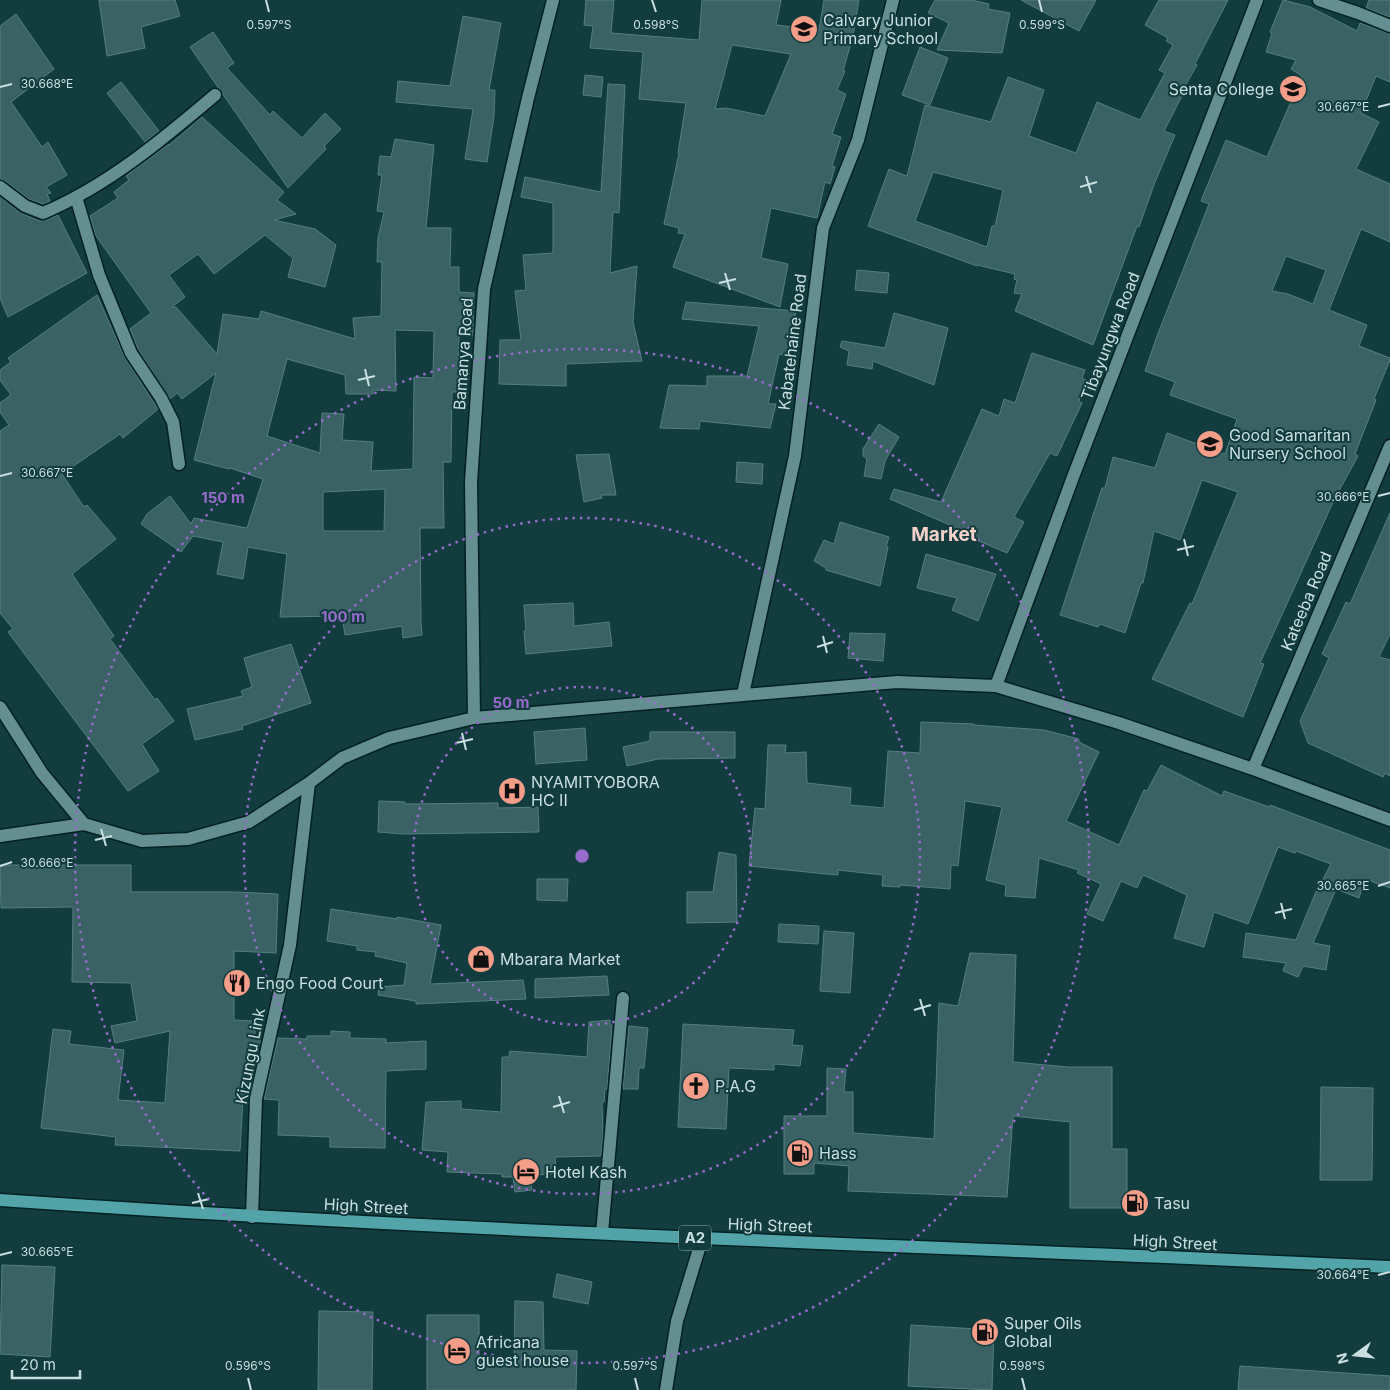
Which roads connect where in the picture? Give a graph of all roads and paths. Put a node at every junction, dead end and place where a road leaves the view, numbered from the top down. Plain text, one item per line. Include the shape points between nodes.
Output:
1 (553, 0) edge
2 (893, 0) edge
3 (1257, 0) edge
4 (1319, 0) edge
5 (1390, 26) edge
6 (215, 95) dead end
7 (0, 187) edge
8 (76, 197) junction
9 (1390, 446) edge
10 (179, 464) dead end
11 (996, 686) junction
12 (743, 694) junction
13 (0, 707) edge
14 (474, 718) junction
15 (1252, 769) junction
16 (309, 783) junction
17 (1390, 820) edge
18 (84, 824) junction
19 (0, 836) edge
20 (623, 998) dead end
21 (0, 1200) edge
22 (252, 1217) junction
23 (602, 1233) junction
24 (702, 1238) junction
25 (1390, 1267) edge
26 (666, 1390) edge

1 - 14 street, Bamanya Road via 484,289 472,482
2 - 12 street, Kabatehaine Road via 858,140 823,228 794,456
3 - 11 street, Tibayungwa Road via 1076,468
4 - 5 street
6 - 8 street via 163,140
7 - 8 street via 25,206 43,213
8 - 10 street via 99,275 131,353 174,422
9 - 15 street, Kateeba Road
11 - 12 street via 898,682
11 - 15 street via 1119,723
12 - 14 street
13 - 18 street via 42,773
14 - 16 street via 389,738 342,758
15 - 17 street
16 - 18 street via 248,822 188,839 142,841
16 - 22 street, Kizungu Link via 290,946 256,1100
18 - 19 street
20 - 23 street
21 - 22 main road, High Street / A2
22 - 23 main road, High Street / A2
23 - 24 main road, High Street / A2
24 - 25 main road, High Street / A2
24 - 26 street via 677,1321

